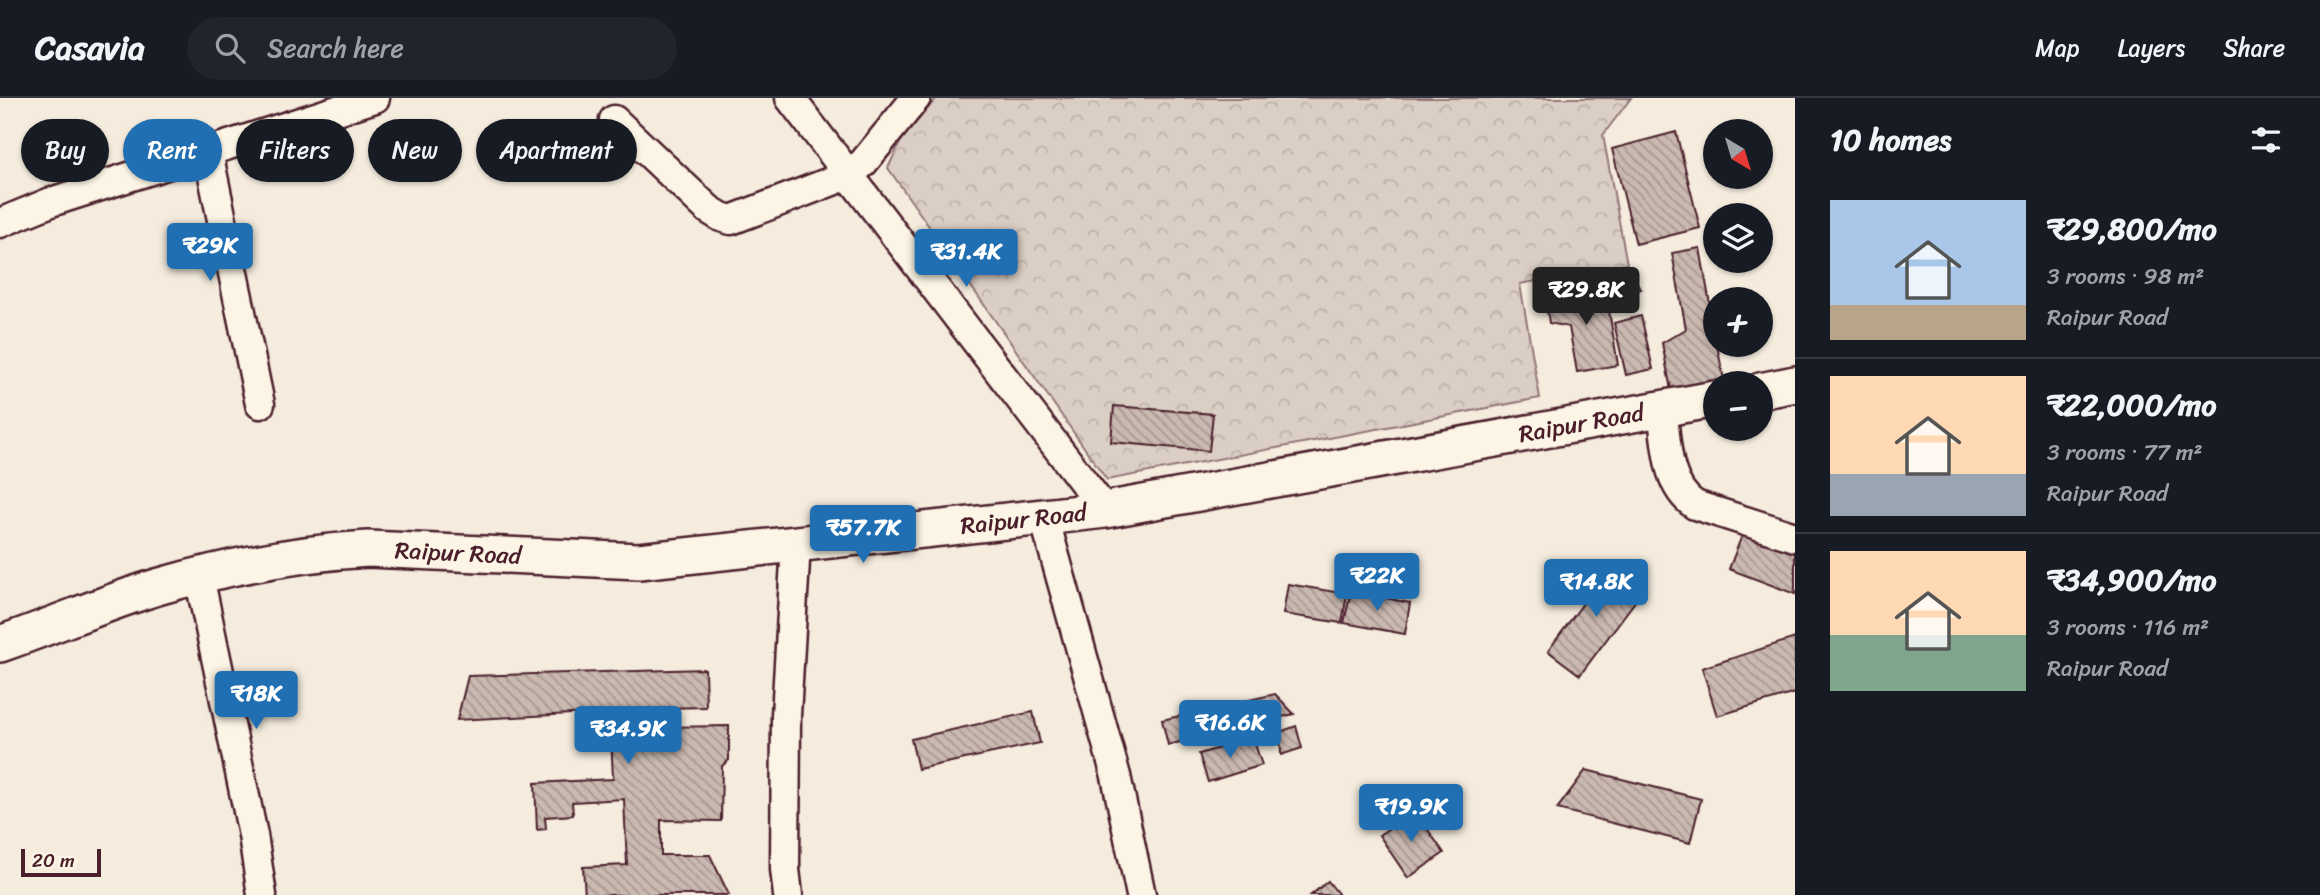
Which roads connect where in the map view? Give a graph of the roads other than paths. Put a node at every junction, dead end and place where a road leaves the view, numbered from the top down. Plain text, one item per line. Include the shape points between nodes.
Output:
1 (375, 98) edge
2 (790, 98) edge
3 (916, 98) edge
4 (637, 142) edge
5 (222, 147) edge
6 (848, 175) junction
7 (123, 179) edge
8 (214, 182) edge
9 (0, 223) edge
10 (1795, 384) edge
11 (1773, 388) edge
12 (1703, 401) edge
13 (260, 404) dead end
14 (1661, 409) junction
15 (1105, 510) junction
16 (1044, 517) junction
17 (1795, 537) edge
18 (796, 544) junction
19 (199, 576) junction
20 (0, 644) edge
21 (262, 895) edge
22 (788, 895) edge
23 (1141, 895) edge

1 - 5 street
2 - 6 street
3 - 6 street
4 - 6 street via 708,209 731,220
6 - 15 street
7 - 9 street
8 - 13 street
10 - 11 main road
12 - 14 main road, Raipur Road
14 - 15 main road, Raipur Road
14 - 17 street via 1672,477 1683,497
15 - 16 main road, Raipur Road
16 - 18 main road, Raipur Road
16 - 23 street via 1116,776
18 - 19 main road, Raipur Road via 639,561 357,550 323,552
18 - 22 street via 786,715
19 - 20 main road, Raipur Road
19 - 21 street

